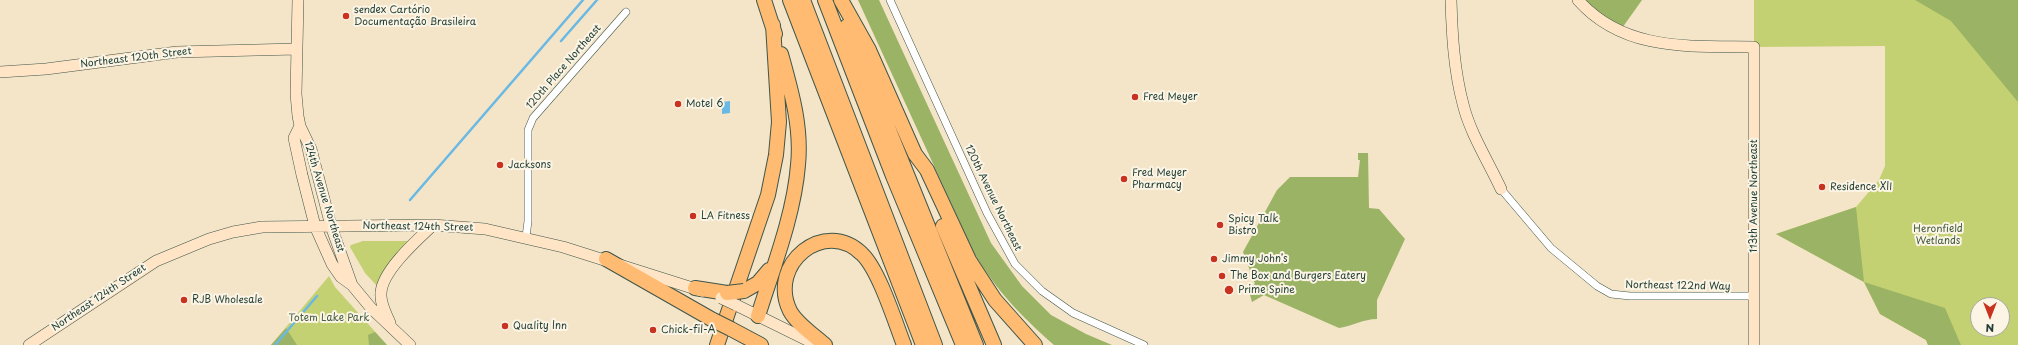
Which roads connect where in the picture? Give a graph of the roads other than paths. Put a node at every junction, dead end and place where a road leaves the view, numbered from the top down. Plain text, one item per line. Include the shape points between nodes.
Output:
1 (298, 0) edge
2 (764, 0) edge
3 (790, 0) edge
4 (803, 0) edge
5 (825, 0) edge
6 (837, 0) edge
7 (841, 0) edge
8 (890, 0) edge
9 (1451, 0) edge
10 (1578, 0) edge
11 (626, 12) dead end
12 (773, 25) junction
13 (296, 49) junction
14 (0, 72) edge
15 (300, 126) junction
16 (915, 154) junction
17 (1500, 189) joint
18 (433, 225) junction
19 (315, 226) junction
20 (332, 226) junction
21 (526, 237) junction
22 (606, 259) junction
23 (775, 259) junction
24 (352, 285) junction
25 (694, 288) joint
26 (724, 296) junction
27 (1754, 296) junction
28 (758, 316) junction
29 (392, 329) junction
30 (29, 345) edge
31 (410, 345) edge
32 (717, 345) edge
33 (761, 345) edge
34 (817, 345) edge
35 (825, 345) edge
36 (904, 345) edge
37 (923, 345) edge
38 (935, 345) edge
39 (963, 345) edge
40 (976, 345) edge
41 (994, 345) edge
42 (1035, 345) edge
43 (1144, 345) edge
44 (1754, 345) edge

1 - 13 main road, 124th Avenue Northeast
2 - 12 highway
3 - 37 highway
4 - 38 highway
5 - 39 highway via 893,176
6 - 40 highway
7 - 16 highway via 869,50
8 - 43 street, 120th Avenue Northeast via 987,213 1015,264 1042,291 1073,314
9 - 17 main road via 1453,46 1463,105
10 - 27 main road, 113th Avenue Northeast via 1609,25 1655,44 1754,47
11 - 21 street, 120th Place Northeast via 533,118 528,130
12 - 23 highway via 792,94 798,135 798,164 794,190
12 - 32 highway via 779,122 776,154 768,195
13 - 14 main road, Northeast 120th Street via 177,52 81,65
13 - 15 main road, 124th Avenue Northeast via 296,101
15 - 19 main road, 124th Avenue Northeast via 294,138
15 - 20 main road, 124th Avenue Northeast via 311,149
16 - 41 highway via 921,174
16 - 42 highway via 927,170 978,276 1007,315
17 - 27 street, Northeast 122nd Way via 1551,248 1597,286 1611,294
18 - 20 main road, Northeast 124th Street
18 - 21 main road, Northeast 124th Street via 486,229
18 - 29 main road via 384,280 381,301
19 - 20 main road, Northeast 124th Street
19 - 24 main road, 124th Avenue Northeast via 332,264 341,277
19 - 30 main road, Northeast 124th Street via 262,227 209,238 156,261
20 - 24 main road, 124th Avenue Northeast
21 - 22 main road, Northeast 124th Street
22 - 25 main road, Northeast 124th Street
22 - 33 highway, bridge
23 - 26 highway, bridge via 758,284
23 - 28 highway
24 - 29 main road
25 - 26 highway
26 - 28 main road, bridge
27 - 44 main road, 113th Avenue Northeast
28 - 34 main road
29 - 31 main road
35 - 36 highway via 791,312 784,288 788,270 798,255 814,244 835,242 854,247 869,261

